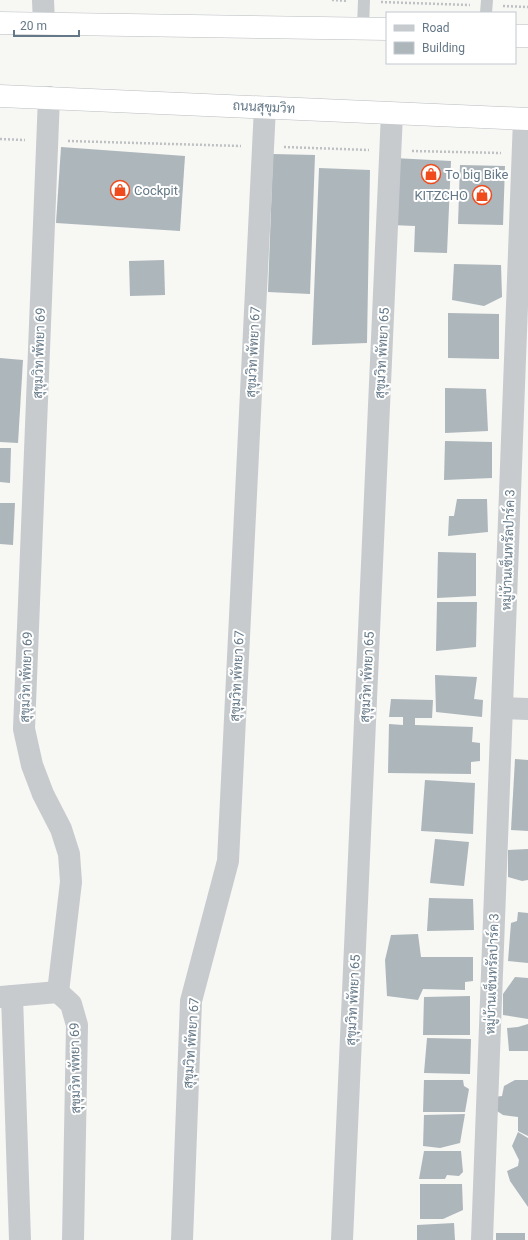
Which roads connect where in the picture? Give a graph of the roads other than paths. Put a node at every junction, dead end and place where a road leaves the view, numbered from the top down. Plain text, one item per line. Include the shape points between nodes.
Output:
1 (43, 0) edge
2 (364, 1) edge
3 (0, 23) edge
4 (44, 24) junction
5 (363, 28) junction
6 (386, 29) edge
7 (516, 36) edge
8 (528, 36) edge
9 (0, 96) edge
10 (49, 97) junction
11 (266, 107) junction
12 (392, 113) junction
13 (526, 119) edge
14 (521, 393) edge
15 (502, 708) junction
16 (528, 709) edge
17 (58, 992) junction
18 (6, 996) edge
19 (20, 1240) edge
20 (74, 1240) edge
21 (182, 1240) edge
22 (342, 1240) edge
23 (482, 1240) edge

1 - 4 street
2 - 5 lane
3 - 4 highway
4 - 5 highway
5 - 6 highway
7 - 8 highway
9 - 10 highway, ถนนสุขุมวิท
10 - 11 highway, ถนนสุขุมวิท
10 - 17 street, สุขุมวิท พัทยา 69 via 24,729 32,765 61,829 69,854 71,882
11 - 12 highway, ถนนสุขุมวิท
11 - 21 street, สุขุมวิท พัทยา 67 via 228,861 191,1001
12 - 13 highway, ถนนสุขุมวิท
12 - 22 street, สุขุมวิท พัทยา 65
13 - 14 street, หมู่บ้านเซ็นทรัลปาร์ค 3
14 - 15 street, หมู่บ้านเซ็นทรัลปาร์ค 3
15 - 16 street
15 - 23 street, หมู่บ้านเซ็นทรัลปาร์ค 3
17 - 18 street
17 - 20 street, สุขุมวิท พัทยา 69 via 71,1004 77,1025
18 - 19 street

